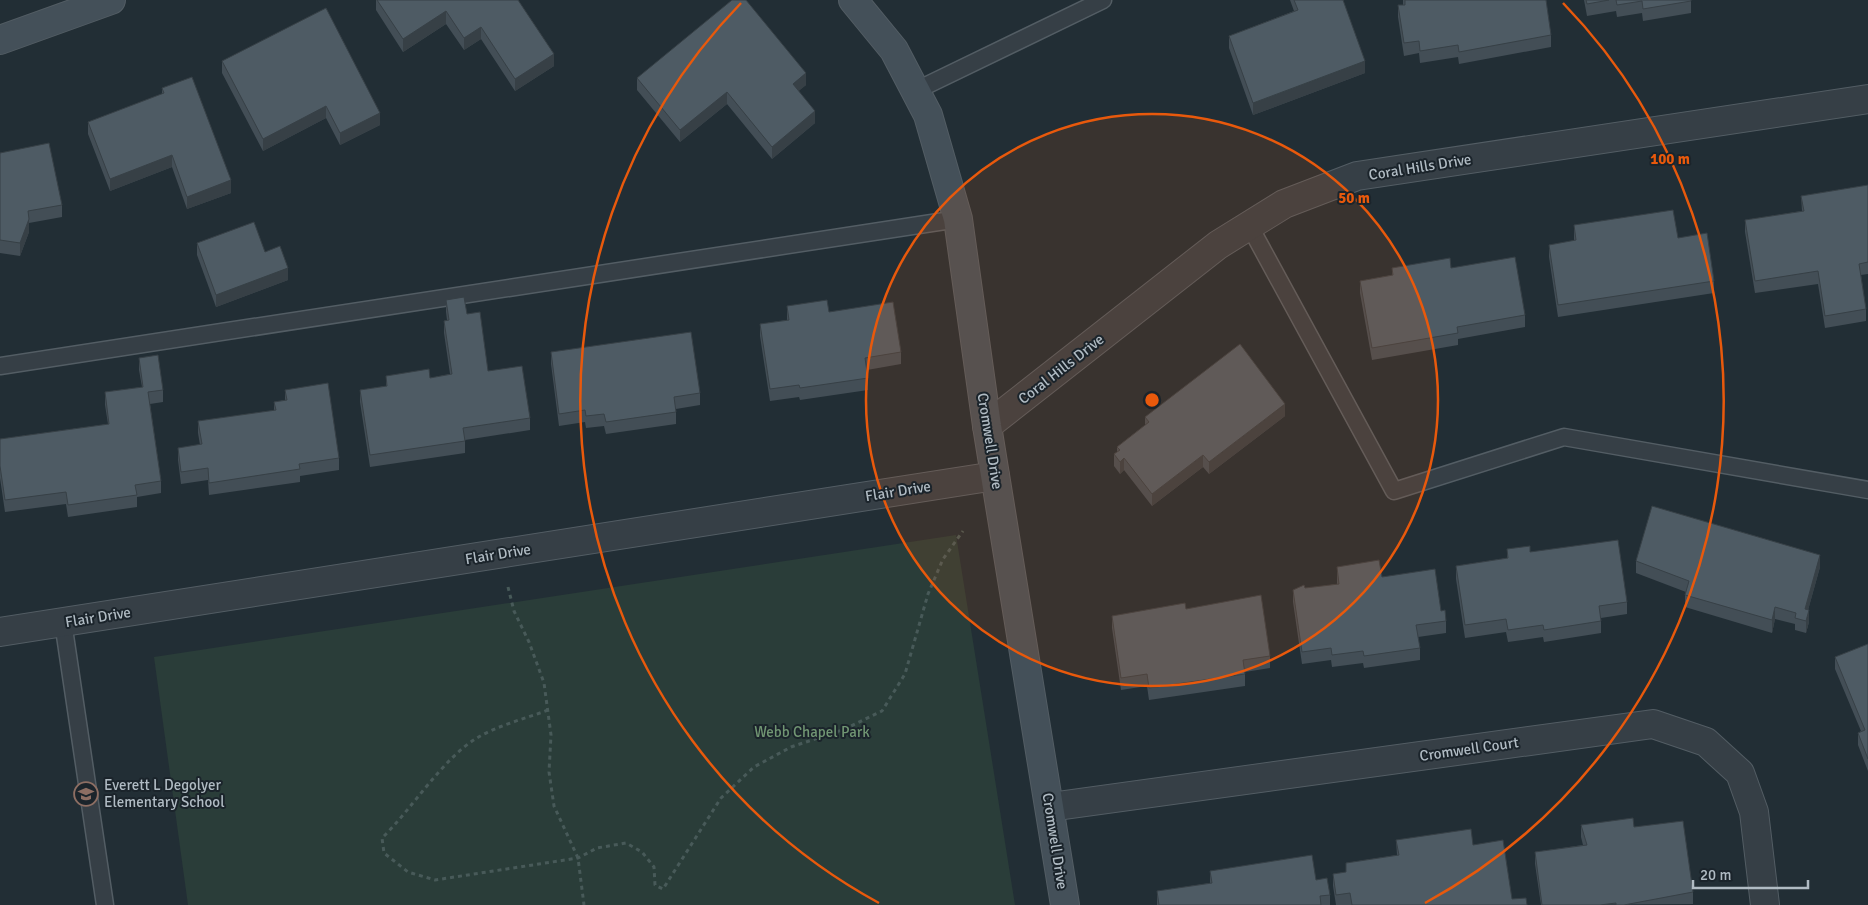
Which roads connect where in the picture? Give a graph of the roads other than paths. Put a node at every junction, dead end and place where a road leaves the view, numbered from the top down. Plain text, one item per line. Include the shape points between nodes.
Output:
1 (111, 0) edge
2 (853, 0) edge
3 (1103, 0) edge
4 (0, 40) edge
5 (915, 91) junction
6 (1868, 99) edge
7 (958, 219) junction
8 (1249, 225) junction
9 (0, 366) edge
10 (987, 426) junction
11 (995, 476) junction
12 (1868, 490) edge
13 (63, 622) junction
14 (0, 632) edge
15 (1050, 807) junction
16 (105, 905) edge
17 (1065, 905) edge
18 (1765, 905) edge

1 - 4 street
2 - 5 street, Cromwell Drive via 894,50
3 - 5 lane
5 - 7 street, Cromwell Drive via 928,116
6 - 8 street, Coral Hills Drive via 1357,176 1284,204
7 - 9 lane
7 - 10 street, Cromwell Drive
8 - 10 street, Coral Hills Drive via 1218,245
8 - 12 lane via 1394,491 1564,437
10 - 11 street, Cromwell Drive
11 - 13 street, Flair Drive
11 - 15 street, Cromwell Drive
13 - 14 street, Flair Drive
13 - 16 lane
15 - 17 street, Cromwell Drive
15 - 18 street, Cromwell Court via 1653,724 1706,742 1740,773 1754,812

